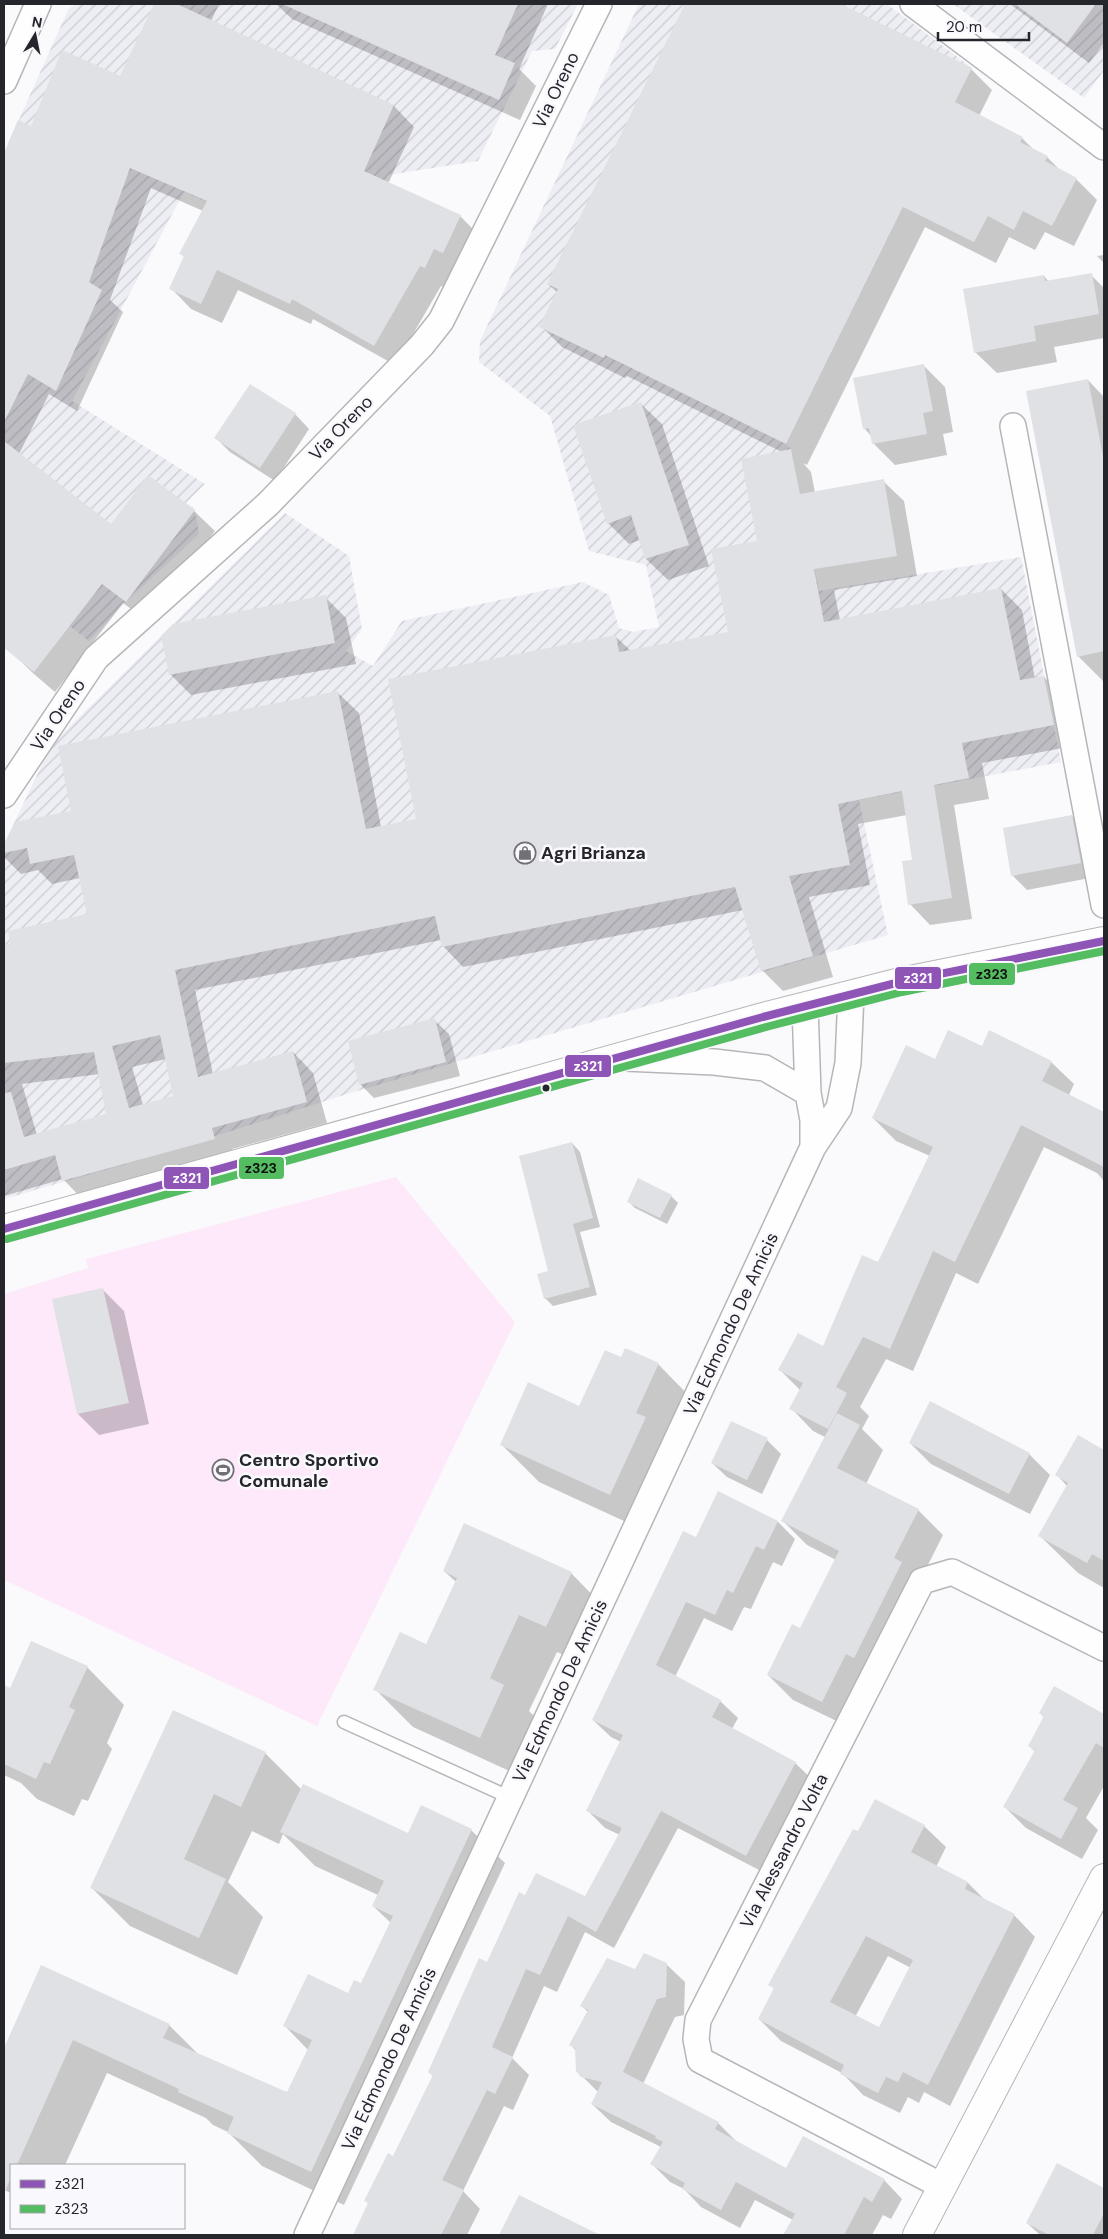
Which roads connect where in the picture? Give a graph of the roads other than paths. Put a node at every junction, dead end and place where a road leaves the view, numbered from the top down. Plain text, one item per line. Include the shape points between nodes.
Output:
1 (38, 4) edge
2 (599, 4) edge
3 (913, 4) edge
4 (4, 81) edge
5 (1104, 147) edge
6 (1013, 426) dead end
7 (4, 795) edge
8 (1104, 905) edge
9 (1098, 944) edge
10 (851, 994) junction
11 (805, 1006) junction
12 (616, 1058) junction
13 (808, 1092) junction
14 (813, 1147) junction
15 (4, 1229) edge
16 (1104, 1648) edge
17 (344, 1722) dead end
18 (511, 1798) junction
19 (1104, 1878) edge
20 (942, 2186) junction
21 (307, 2235) edge
22 (917, 2235) edge

1 - 4 street
2 - 7 street, Via Oreno via 441,321 422,345 268,504 96,658
3 - 5 street
6 - 8 street
9 - 10 main road
10 - 11 main road
10 - 14 street, Via Edmondo De Amicis via 848,1063 838,1108
11 - 12 main road
11 - 13 street, Via Edmondo De Amicis
12 - 13 street via 714,1062 765,1068
12 - 15 main road
13 - 14 street, Via Edmondo De Amicis
14 - 18 street, Via Edmondo De Amicis
16 - 20 street, Via Alessandro Volta via 952,1572 922,1581 698,2020 696,2039 700,2060
17 - 18 lane
18 - 21 street, Via Edmondo De Amicis
19 - 20 main road
20 - 22 main road

